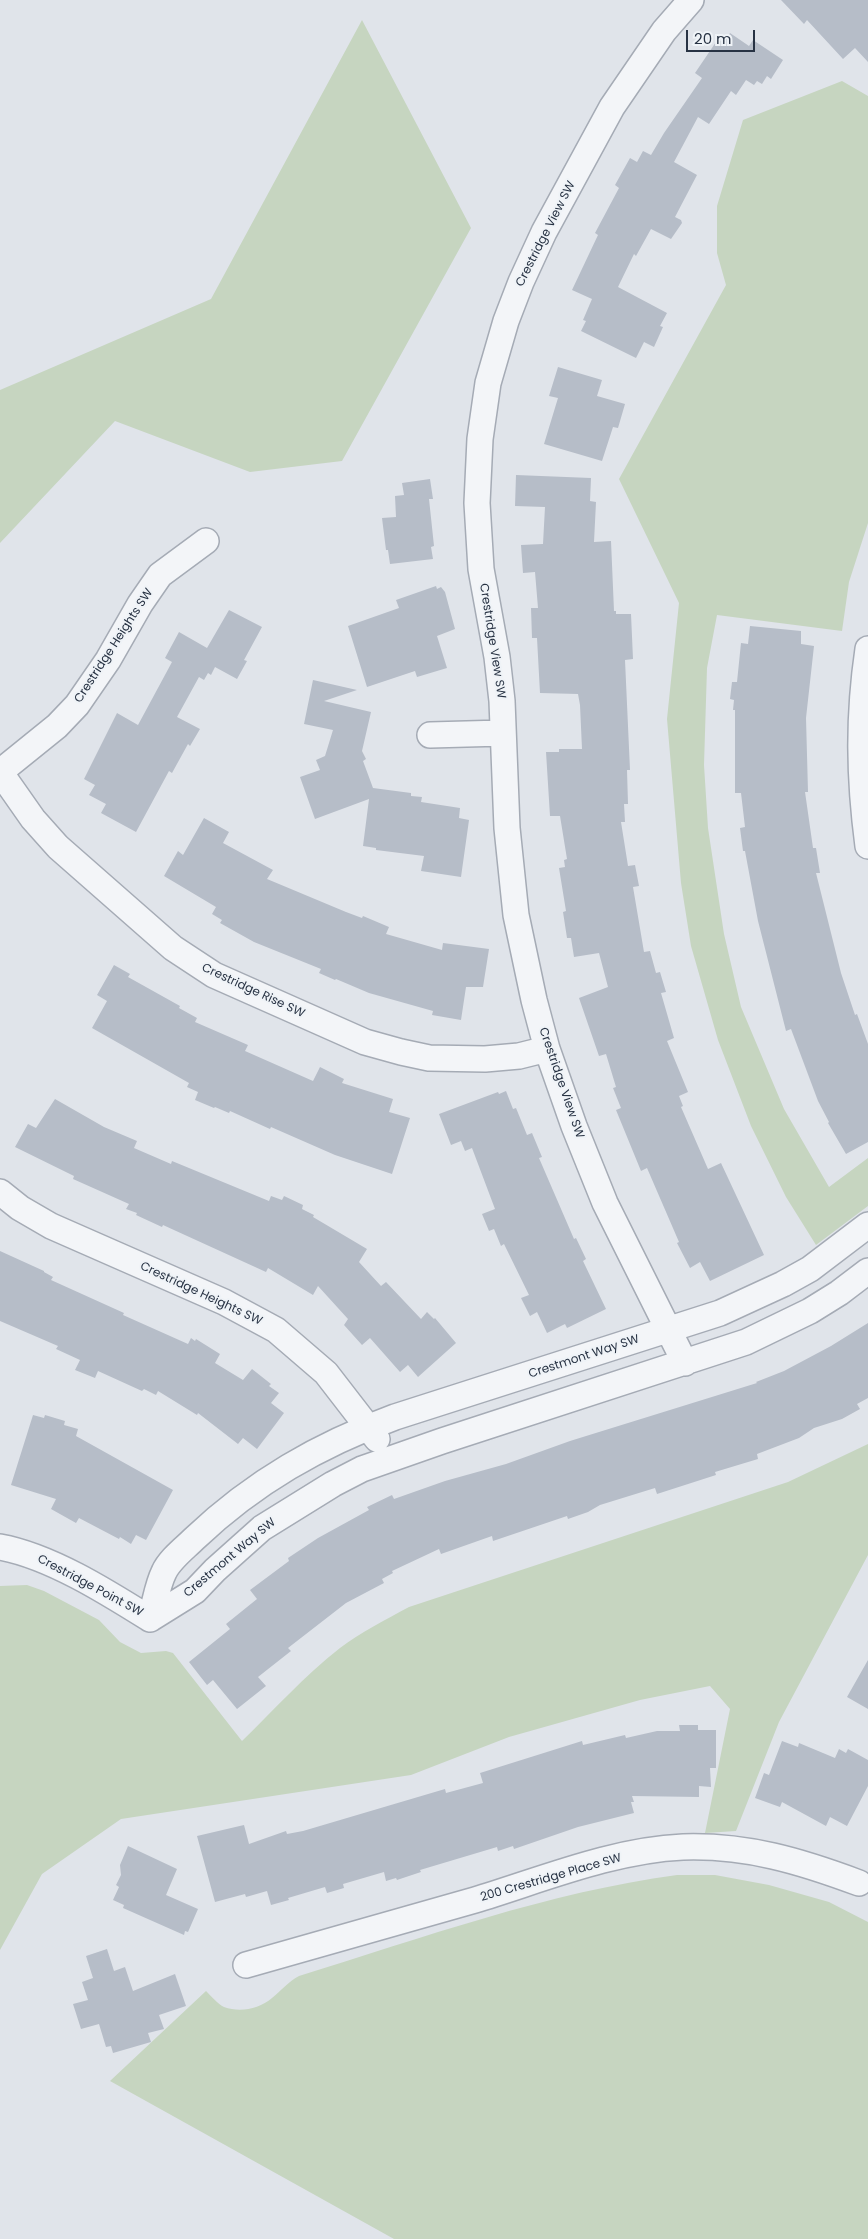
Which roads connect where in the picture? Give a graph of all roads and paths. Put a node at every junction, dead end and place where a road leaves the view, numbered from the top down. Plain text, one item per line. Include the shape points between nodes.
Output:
1 (691, 0) edge
2 (206, 541) dead end
3 (868, 649) edge
4 (503, 733) junction
5 (430, 735) dead end
6 (0, 772) edge
7 (868, 846) edge
8 (547, 1049) junction
9 (0, 1192) edge
10 (868, 1225) edge
11 (868, 1271) edge
12 (669, 1329) junction
13 (686, 1363) junction
14 (368, 1427) junction
15 (391, 1458) junction
16 (0, 1546) edge
17 (150, 1619) junction
18 (865, 1879) edge
19 (246, 1965) dead end

1 - 4 street, Crestridge View SW via 664,31 612,107 544,232 521,282 488,382 480,439 477,503 481,568 497,657
2 - 6 street, Crestridge Heights SW via 160,575 77,705
3 - 7 street via 860,744
4 - 5 street
4 - 8 street, Crestridge View SW via 507,828 516,915
6 - 8 street, Crestridge Rise SW via 33,820 58,847 173,948 214,975 365,1042 401,1052 429,1058 485,1059
8 - 12 street, Crestridge View SW via 606,1203
9 - 14 street, Crestridge Heights SW via 51,1226 224,1302 276,1330 326,1373
10 - 12 street, Crestmont Way SW via 810,1269 783,1284 720,1313
11 - 13 street, Crestmont Way SW via 839,1293 774,1329
12 - 13 street, Crestridge View SW
12 - 14 street, Crestmont Way SW
13 - 15 street, Crestmont Way SW
14 - 15 street, Crestridge Heights SW
14 - 17 street, Crestmont Way SW via 311,1453 265,1481 202,1531 164,1570
15 - 17 street, Crestmont Way SW via 332,1484 262,1528 195,1591
16 - 17 street, Crestridge Point SW via 48,1562
18 - 19 street, 200 Crestridge Place SW via 782,1857 723,1848 682,1847 643,1852 574,1869

